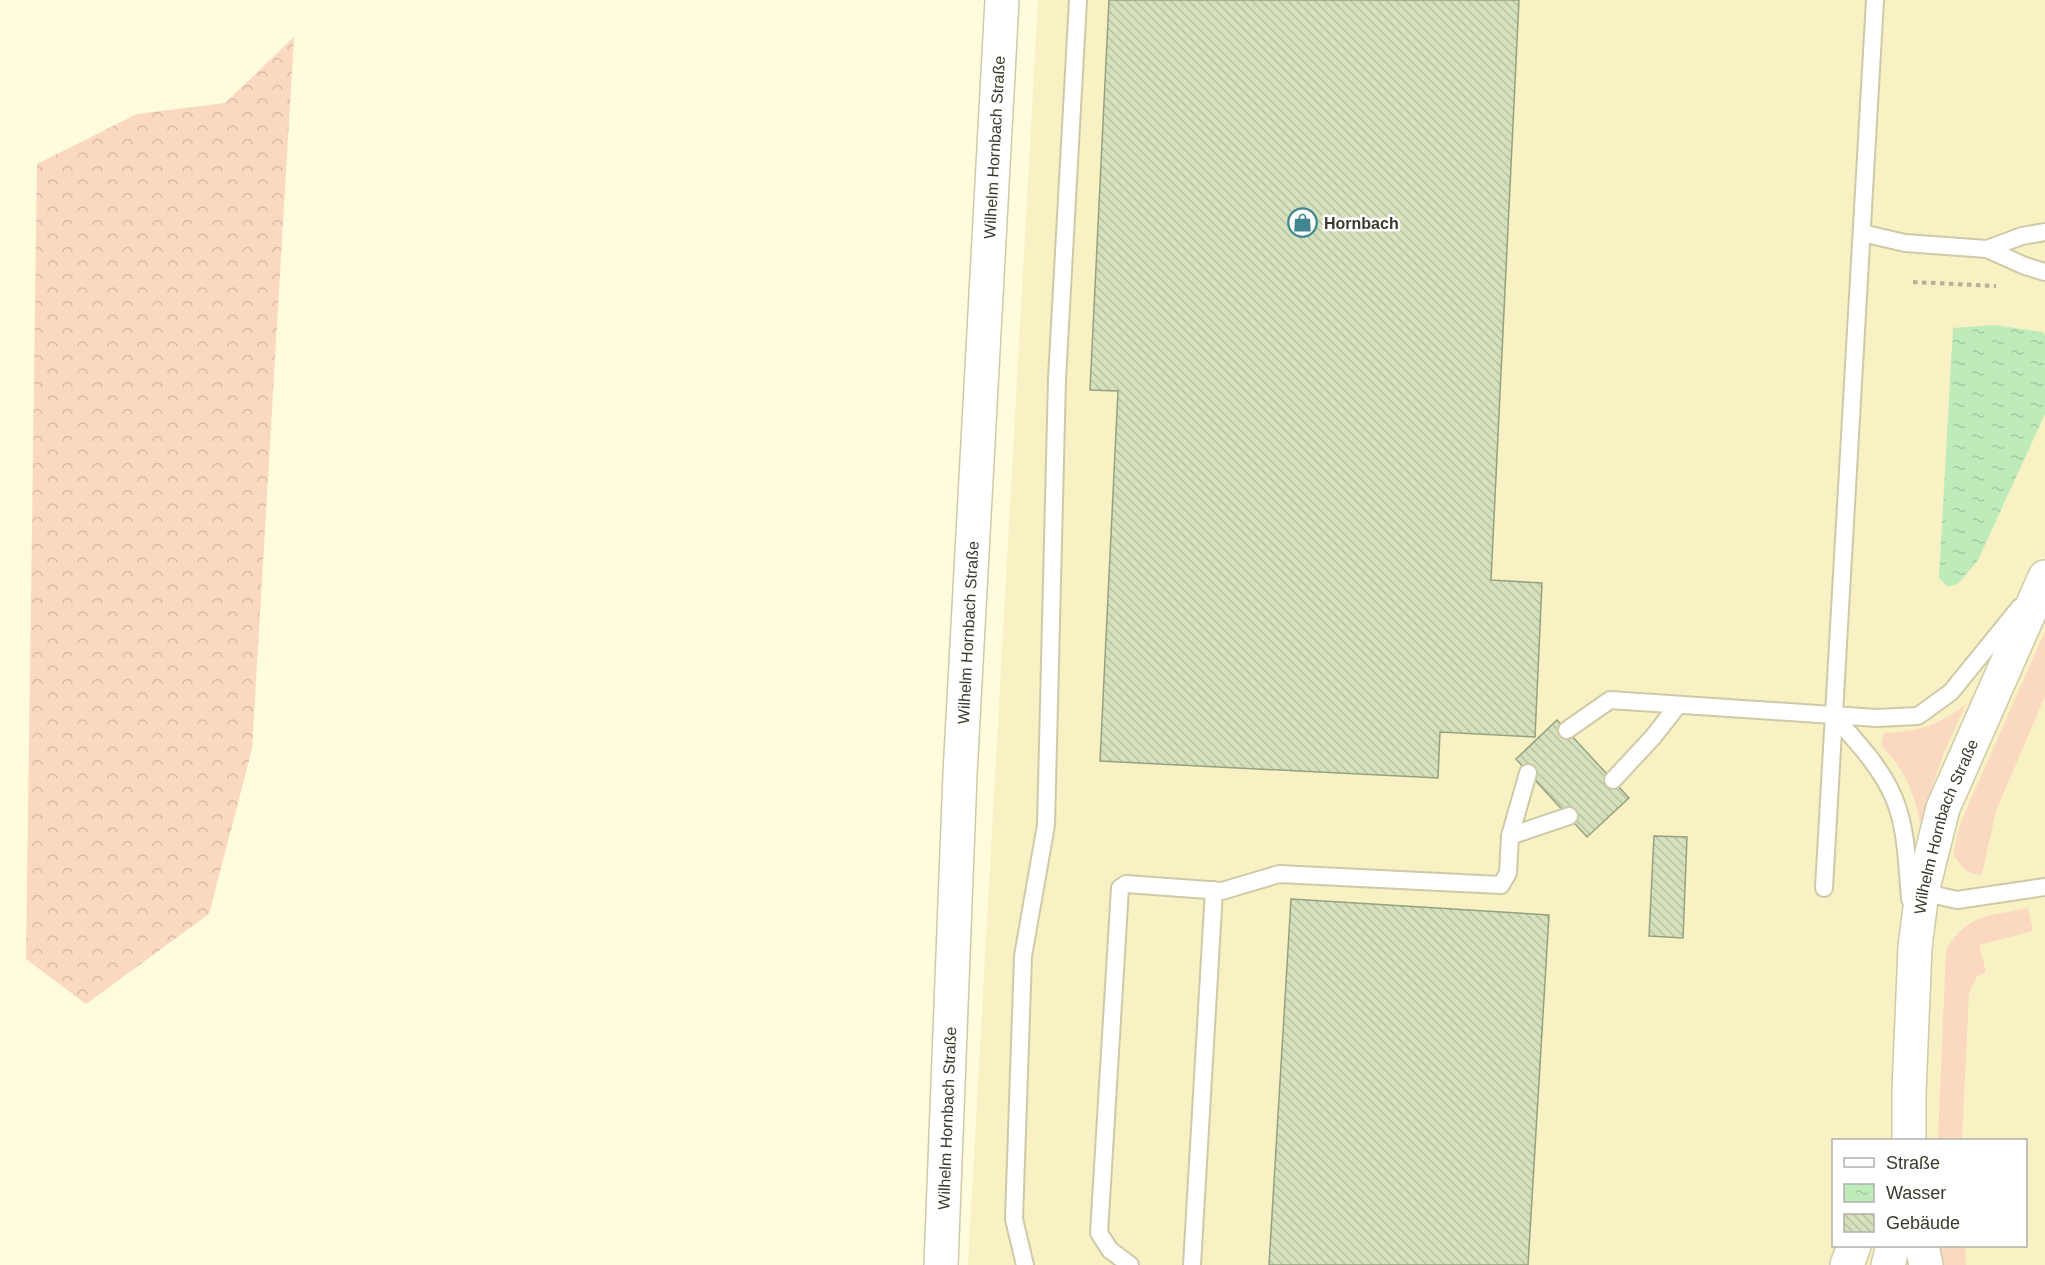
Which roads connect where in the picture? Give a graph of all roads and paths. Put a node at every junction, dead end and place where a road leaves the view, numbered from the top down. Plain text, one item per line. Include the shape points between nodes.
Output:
1 (1002, 0) edge
2 (1078, 0) edge
3 (1875, 0) edge
4 (2045, 232) edge
5 (1862, 233) junction
6 (1987, 249) junction
7 (2045, 272) edge
8 (1913, 282) dead end
9 (2008, 286) dead end
10 (2045, 576) edge
11 (1678, 705) junction
12 (1833, 715) junction
13 (1567, 730) dead end
14 (1528, 773) dead end
15 (1613, 780) dead end
16 (1569, 816) dead end
17 (1510, 837) junction
18 (2045, 887) edge
19 (1824, 888) dead end
20 (1214, 890) junction
21 (1922, 892) junction
22 (1915, 946) junction
23 (1909, 1092) junction
24 (1892, 1139) edge
25 (1910, 1139) edge
26 (1853, 1247) edge
27 (1892, 1247) edge
28 (1922, 1247) edge
29 (941, 1265) edge
30 (1025, 1265) edge
31 (1130, 1265) edge
32 (1192, 1265) edge
33 (1847, 1265) edge
34 (1888, 1265) edge
35 (1926, 1265) edge

1 - 29 street, Wilhelm Hornbach Straße via 960,774
2 - 30 lane via 1056,379 1046,825 1023,956 1014,1219
3 - 5 lane
4 - 6 lane
5 - 6 lane via 1905,243
5 - 12 lane
6 - 7 lane
8 - 9 path
10 - 12 lane via 1951,692 1918,716
10 - 21 street, Wilhelm Hornbach Straße via 1943,808
11 - 12 lane
11 - 13 lane via 1610,700
11 - 15 lane
12 - 19 lane
12 - 22 lane via 1868,755 1893,797 1904,837
14 - 17 lane
16 - 17 lane
17 - 20 lane via 1508,873 1504,883 1496,887 1279,874
18 - 21 lane via 1957,900
20 - 31 lane via 1126,884 1119,890 1099,1233 1110,1250
20 - 32 lane
21 - 22 street, Wilhelm Hornbach Straße
22 - 23 street, Wilhelm Hornbach Straße
23 - 24 street, Wilhelm Hornbach Straße
23 - 25 street, Wilhelm Hornbach Straße
26 - 33 street
27 - 34 street
28 - 35 street

